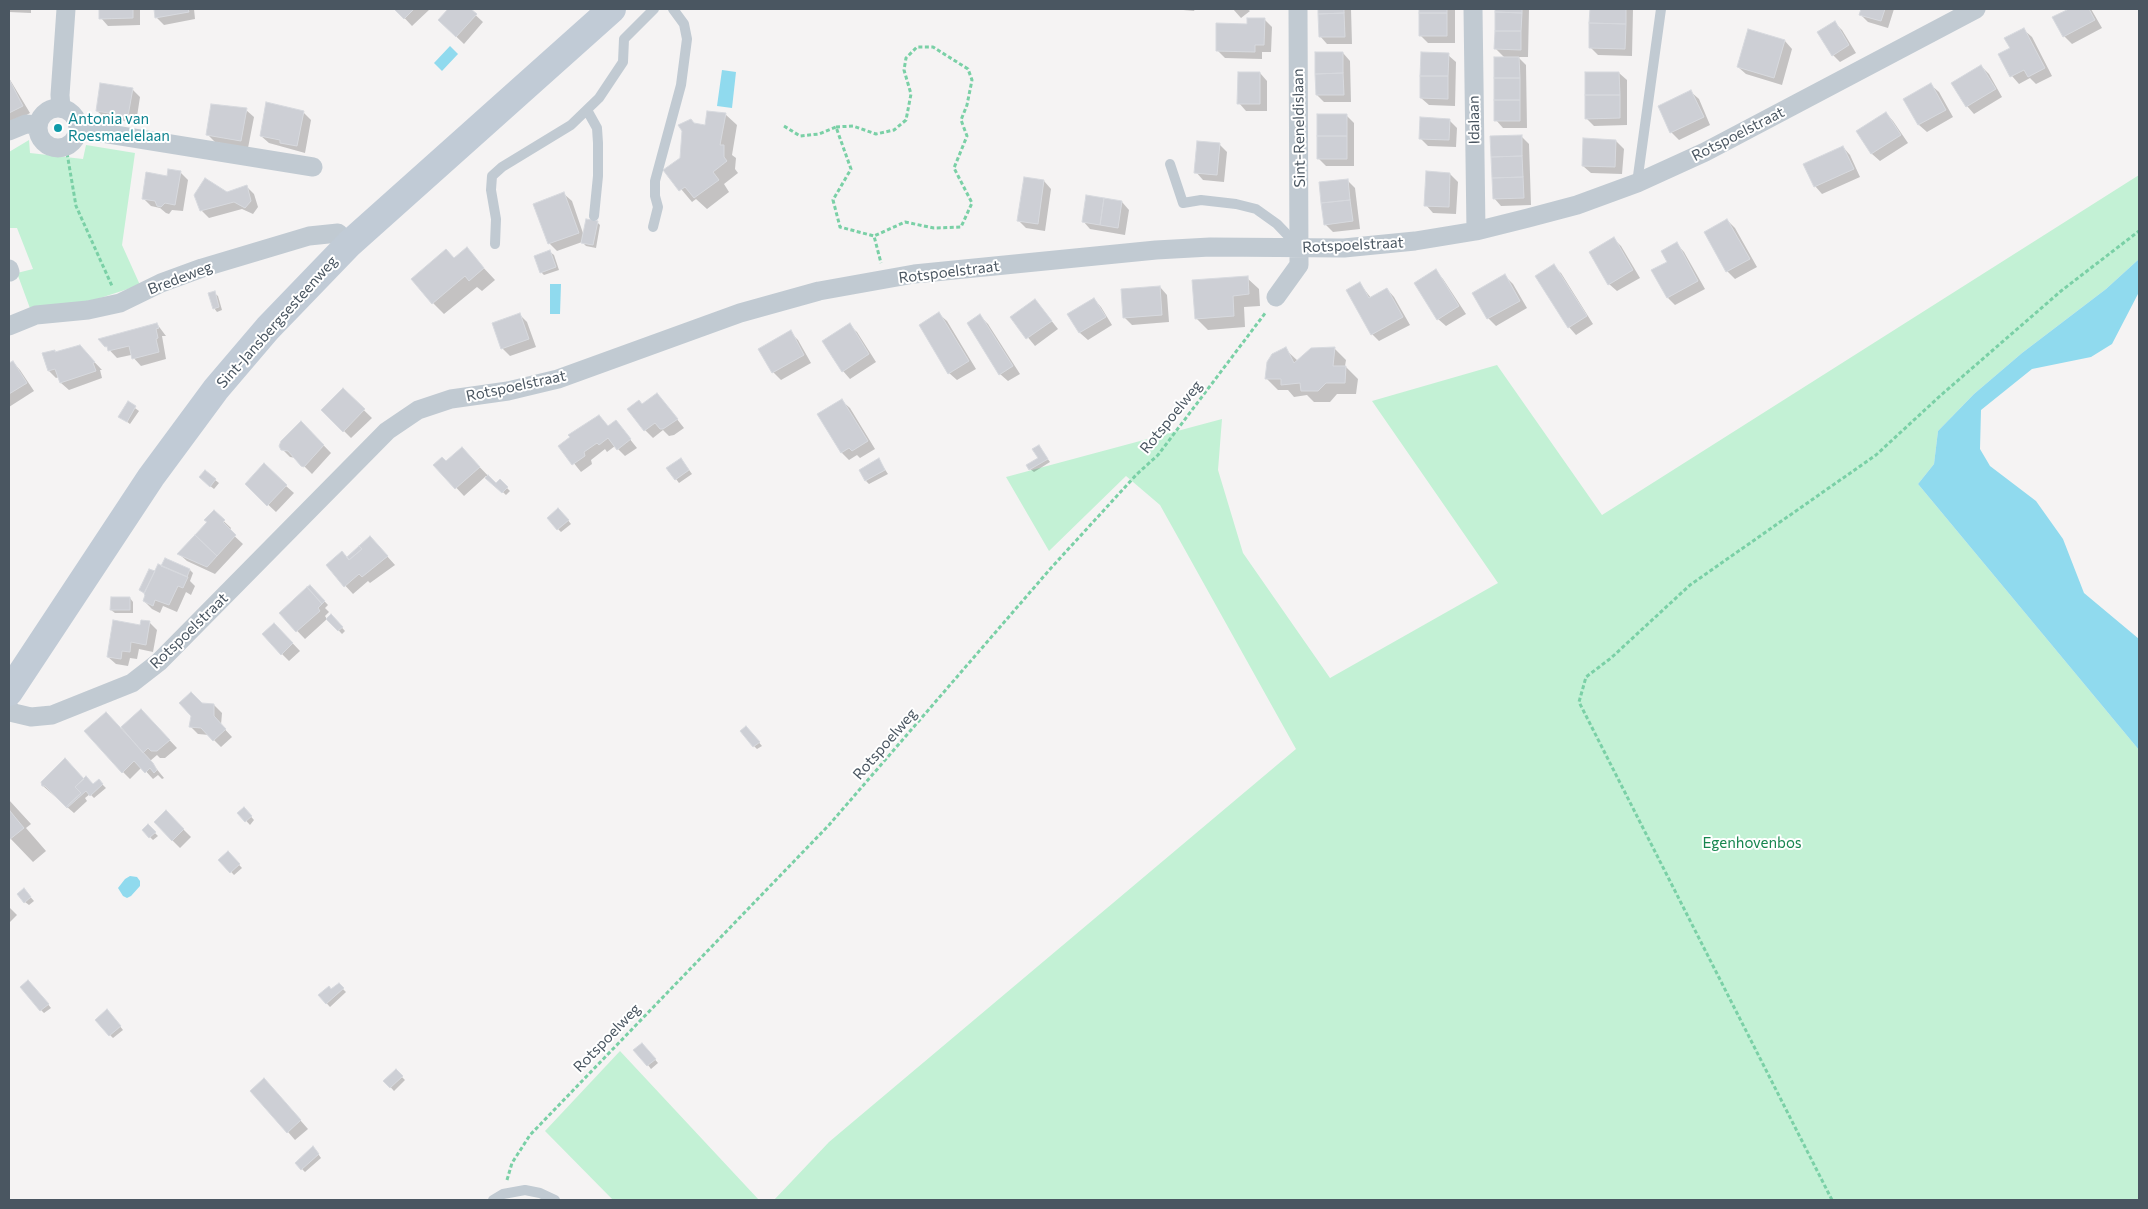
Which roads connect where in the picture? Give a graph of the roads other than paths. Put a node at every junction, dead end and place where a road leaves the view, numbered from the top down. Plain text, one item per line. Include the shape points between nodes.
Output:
1 (66, 9) edge
2 (612, 9) edge
3 (654, 9) edge
4 (673, 9) edge
5 (1298, 9) edge
6 (1473, 9) edge
7 (1661, 9) edge
8 (1976, 9) edge
9 (61, 108) junction
10 (587, 110) junction
11 (38, 125) junction
12 (9, 131) edge
13 (78, 132) junction
14 (1170, 164) dead end
15 (313, 167) dead end
16 (1636, 183) junction
17 (594, 216) dead end
18 (653, 227) dead end
19 (1476, 231) junction
20 (349, 244) junction
21 (496, 244) dead end
22 (1300, 248) junction
23 (1276, 297) road end
24 (9, 326) edge
25 (9, 692) edge
26 (9, 709) edge
27 (493, 1200) edge
28 (555, 1200) edge

1 - 9 street
2 - 20 main road, Sint-Jansbergsesteenweg
3 - 10 lane via 624,39 622,62 599,98
4 - 18 lane via 684,24 688,39 681,85 655,181 658,207
5 - 22 street, Sint-Reneldislaan
6 - 19 street, Idalaan
7 - 16 lane
8 - 16 street, Rotspoelstraat via 1705,152
9 - 11 street via 46,112
9 - 13 street via 74,116
10 - 17 lane via 597,128 598,143
10 - 21 lane via 571,125 492,176
11 - 12 street via 26,124
11 - 13 street via 43,142 53,148 66,147
13 - 15 street via 90,131
14 - 22 lane via 1183,203 1201,200 1256,209 1277,224
16 - 19 street, Rotspoelstraat via 1577,205
19 - 22 street, Rotspoelstraat via 1389,244
20 - 24 street, Bredeweg via 338,233 309,236 202,268 120,303 36,315
20 - 25 main road, Sint-Jansbergsesteenweg via 268,328 216,389 151,477
22 - 23 street, Sint-Reneldislaan via 1299,265
22 - 26 street, Rotspoelstraat via 1156,250 914,274 819,291 740,313 558,379 451,400 418,410 387,431 159,662 132,683 52,715 31,717
27 - 28 lane via 503,1194 525,1190 540,1192

